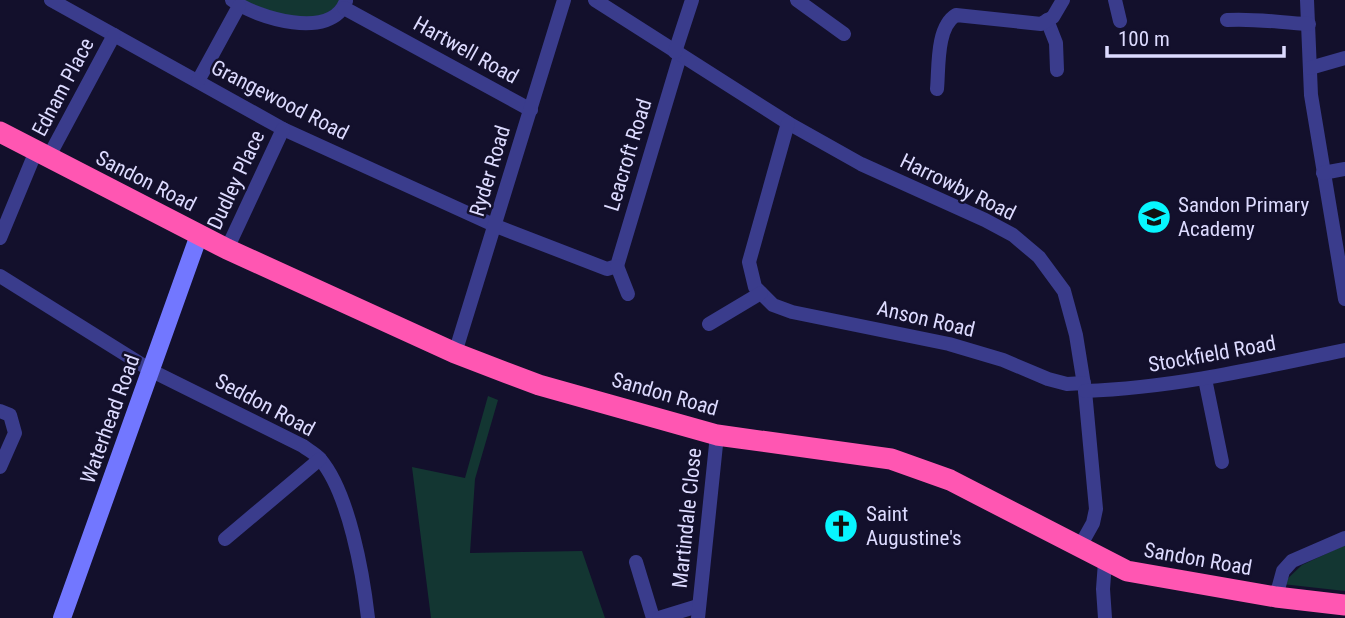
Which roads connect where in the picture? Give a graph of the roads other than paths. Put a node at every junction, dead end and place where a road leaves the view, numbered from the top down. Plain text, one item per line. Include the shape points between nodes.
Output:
1 (51, 0) edge
2 (564, 0) edge
3 (595, 0) edge
4 (692, 0) edge
5 (797, 0) edge
6 (1063, 0) edge
7 (1115, 0) edge
8 (1307, 0) edge
9 (235, 3) edge
10 (345, 4) edge
11 (1047, 20) junction
12 (1120, 21) dead end
13 (1223, 21) dead end
14 (1310, 24) junction
15 (844, 34) dead end
16 (114, 35) junction
17 (677, 54) junction
18 (1345, 58) edge
19 (1310, 68) junction
20 (1057, 70) dead end
21 (198, 81) junction
22 (937, 89) dead end
23 (531, 110) junction
24 (788, 123) junction
25 (283, 129) junction
26 (0, 132) edge
27 (42, 155) junction
28 (1345, 169) edge
29 (1323, 173) junction
30 (496, 226) junction
31 (199, 235) junction
32 (0, 238) edge
33 (228, 249) junction
34 (617, 266) junction
35 (0, 276) edge
36 (1344, 281) edge
37 (761, 293) junction
38 (628, 294) dead end
39 (1345, 299) edge
40 (709, 324) dead end
41 (1345, 350) edge
42 (455, 353) junction
43 (152, 371) junction
44 (1205, 379) junction
45 (1084, 387) junction
46 (0, 411) edge
47 (717, 435) junction
48 (320, 459) junction
49 (1222, 463) dead end
50 (0, 467) edge
51 (1345, 538) edge
52 (225, 539) dead end
53 (1079, 548) junction
54 (636, 562) dead end
55 (1105, 562) junction
56 (1276, 597) junction
57 (1345, 605) edge
58 (698, 612) edge
59 (62, 618) edge
60 (368, 618) edge
61 (653, 618) edge
62 (659, 618) edge
63 (1105, 618) edge

1 - 16 street, Grangewood Road
2 - 23 street, Ryder Road
3 - 17 street, Harrowby Road
4 - 17 street, Leacroft Road
5 - 15 street
6 - 11 street
7 - 12 street
8 - 14 street
9 - 10 street, Hartwell Road via 268,17 302,23 326,20
9 - 21 street
10 - 23 street, Hartwell Road
11 - 20 street via 1056,43
11 - 22 street via 1041,24 956,15 943,29
13 - 14 street via 1251,18
14 - 19 street
16 - 21 street, Grangewood Road
16 - 27 street, Ednam Place
17 - 24 street, Harrowby Road
17 - 34 street, Leacroft Road
18 - 19 street
19 - 29 street
21 - 25 street, Grangewood Road
23 - 30 street, Ryder Road
24 - 37 street via 749,262
24 - 45 street, Harrowby Road via 861,164 985,220 1039,257 1064,291
25 - 30 street, Grangewood Road
25 - 33 street, Dudley Place
26 - 27 highway, Sandon Road
27 - 31 highway, Sandon Road
27 - 32 street, Ednam Place
28 - 29 street
29 - 36 street
30 - 34 street via 607,269
30 - 42 street, Ryder Road
31 - 33 highway, Sandon Road
31 - 43 street, Waterhead Road
33 - 42 highway, Sandon Road
34 - 38 street
35 - 43 street, Seddon Road
36 - 39 street
37 - 40 street
37 - 45 street, Anson Road via 792,312 949,344
41 - 44 street, Stockfield Road
42 - 47 highway, Sandon Road via 539,385
43 - 48 street, Seddon Road via 303,446
43 - 59 street, Waterhead Road
44 - 45 street, Stockfield Road via 1124,389
44 - 49 street
45 - 53 street, Harrowby Road via 1096,509
46 - 50 street via 10,415 15,433
47 - 53 highway, Sandon Road via 891,459 950,480
47 - 58 street, Martindale Close
48 - 52 street
48 - 60 street, Seddon Road via 341,495 363,573
51 - 56 street via 1292,561 1283,570
53 - 55 highway, Sandon Road
54 - 61 street
55 - 56 highway, Sandon Road via 1164,579
55 - 63 street
56 - 57 highway, Sandon Road
58 - 62 street, Martindale Close

